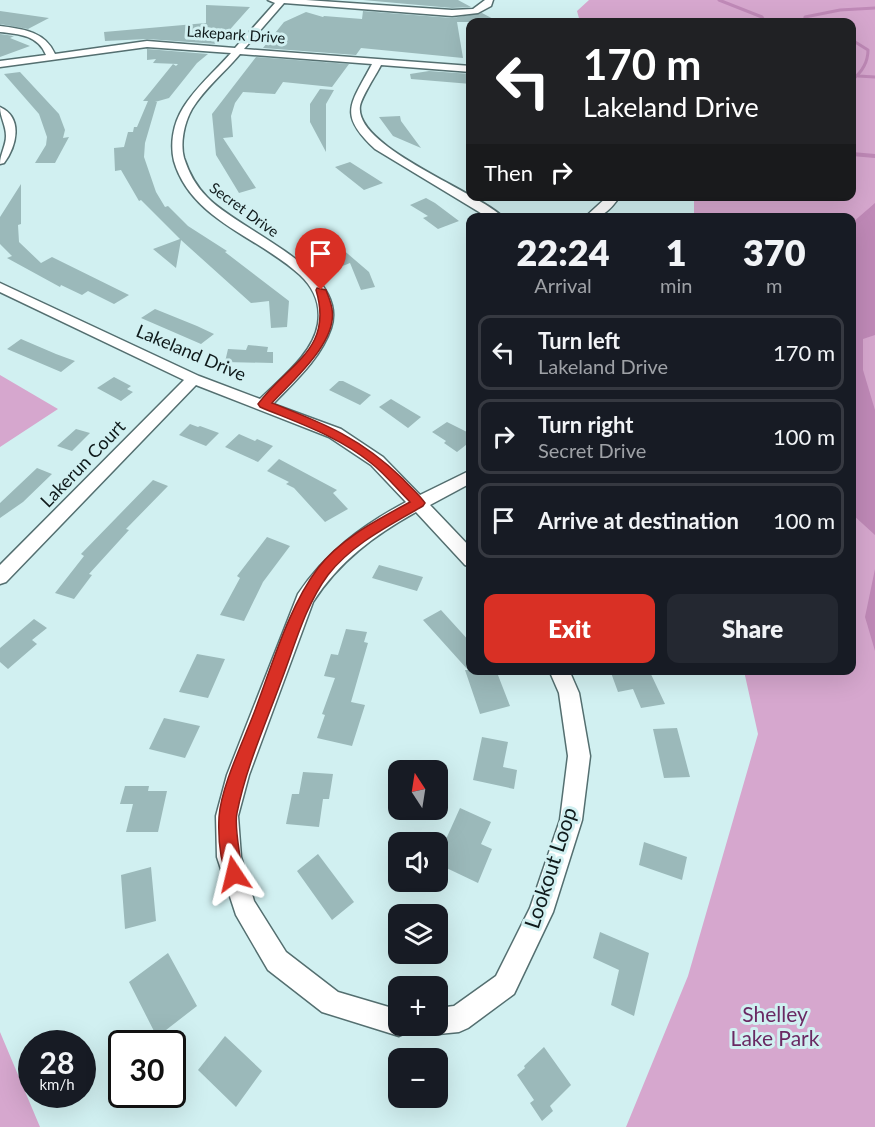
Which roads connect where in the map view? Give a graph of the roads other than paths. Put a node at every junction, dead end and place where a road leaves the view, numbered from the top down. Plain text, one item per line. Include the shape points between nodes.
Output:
1 (272, 0) edge
2 (282, 0) edge
3 (489, 0) edge
4 (0, 29) edge
5 (237, 50) junction
6 (51, 56) junction
7 (378, 61) junction
8 (0, 64) edge
9 (466, 69) edge
10 (0, 110) edge
11 (0, 162) edge
12 (466, 197) edge
13 (472, 201) edge
14 (611, 201) edge
15 (490, 213) edge
16 (598, 213) edge
17 (0, 287) edge
18 (194, 379) junction
19 (264, 404) junction
20 (466, 479) edge
21 (418, 503) junction
22 (466, 555) edge
23 (0, 577) edge
24 (561, 675) edge
25 (388, 1020) edge
26 (448, 1020) edge

1 - 2 street
2 - 3 street via 452,13 475,11
2 - 5 street, Secret Drive
4 - 6 street via 35,36 48,45
5 - 6 street, Lakepark Drive via 147,44
5 - 7 street, Lakepark Drive
5 - 19 street, Secret Drive via 181,121 177,142 180,165 196,192 217,212 314,280 327,310 324,334 316,347
6 - 8 street, Lakepark Drive
7 - 9 street, Lakepark Drive
7 - 12 street via 355,106 358,124 379,147
10 - 11 street via 12,133
13 - 15 street
14 - 16 street
17 - 18 street, Lakeland Drive
18 - 19 street, Lakeland Drive
18 - 23 street, Lakerun Court
19 - 21 street, Lakeland Drive via 335,433 358,447
20 - 21 street
21 - 22 street
21 - 25 street via 356,540 315,582 238,775 227,816 229,857 244,907 277,961 331,1003
24 - 26 street, Lookout Loop via 569,693 579,756 571,820 541,912 505,985 459,1019

